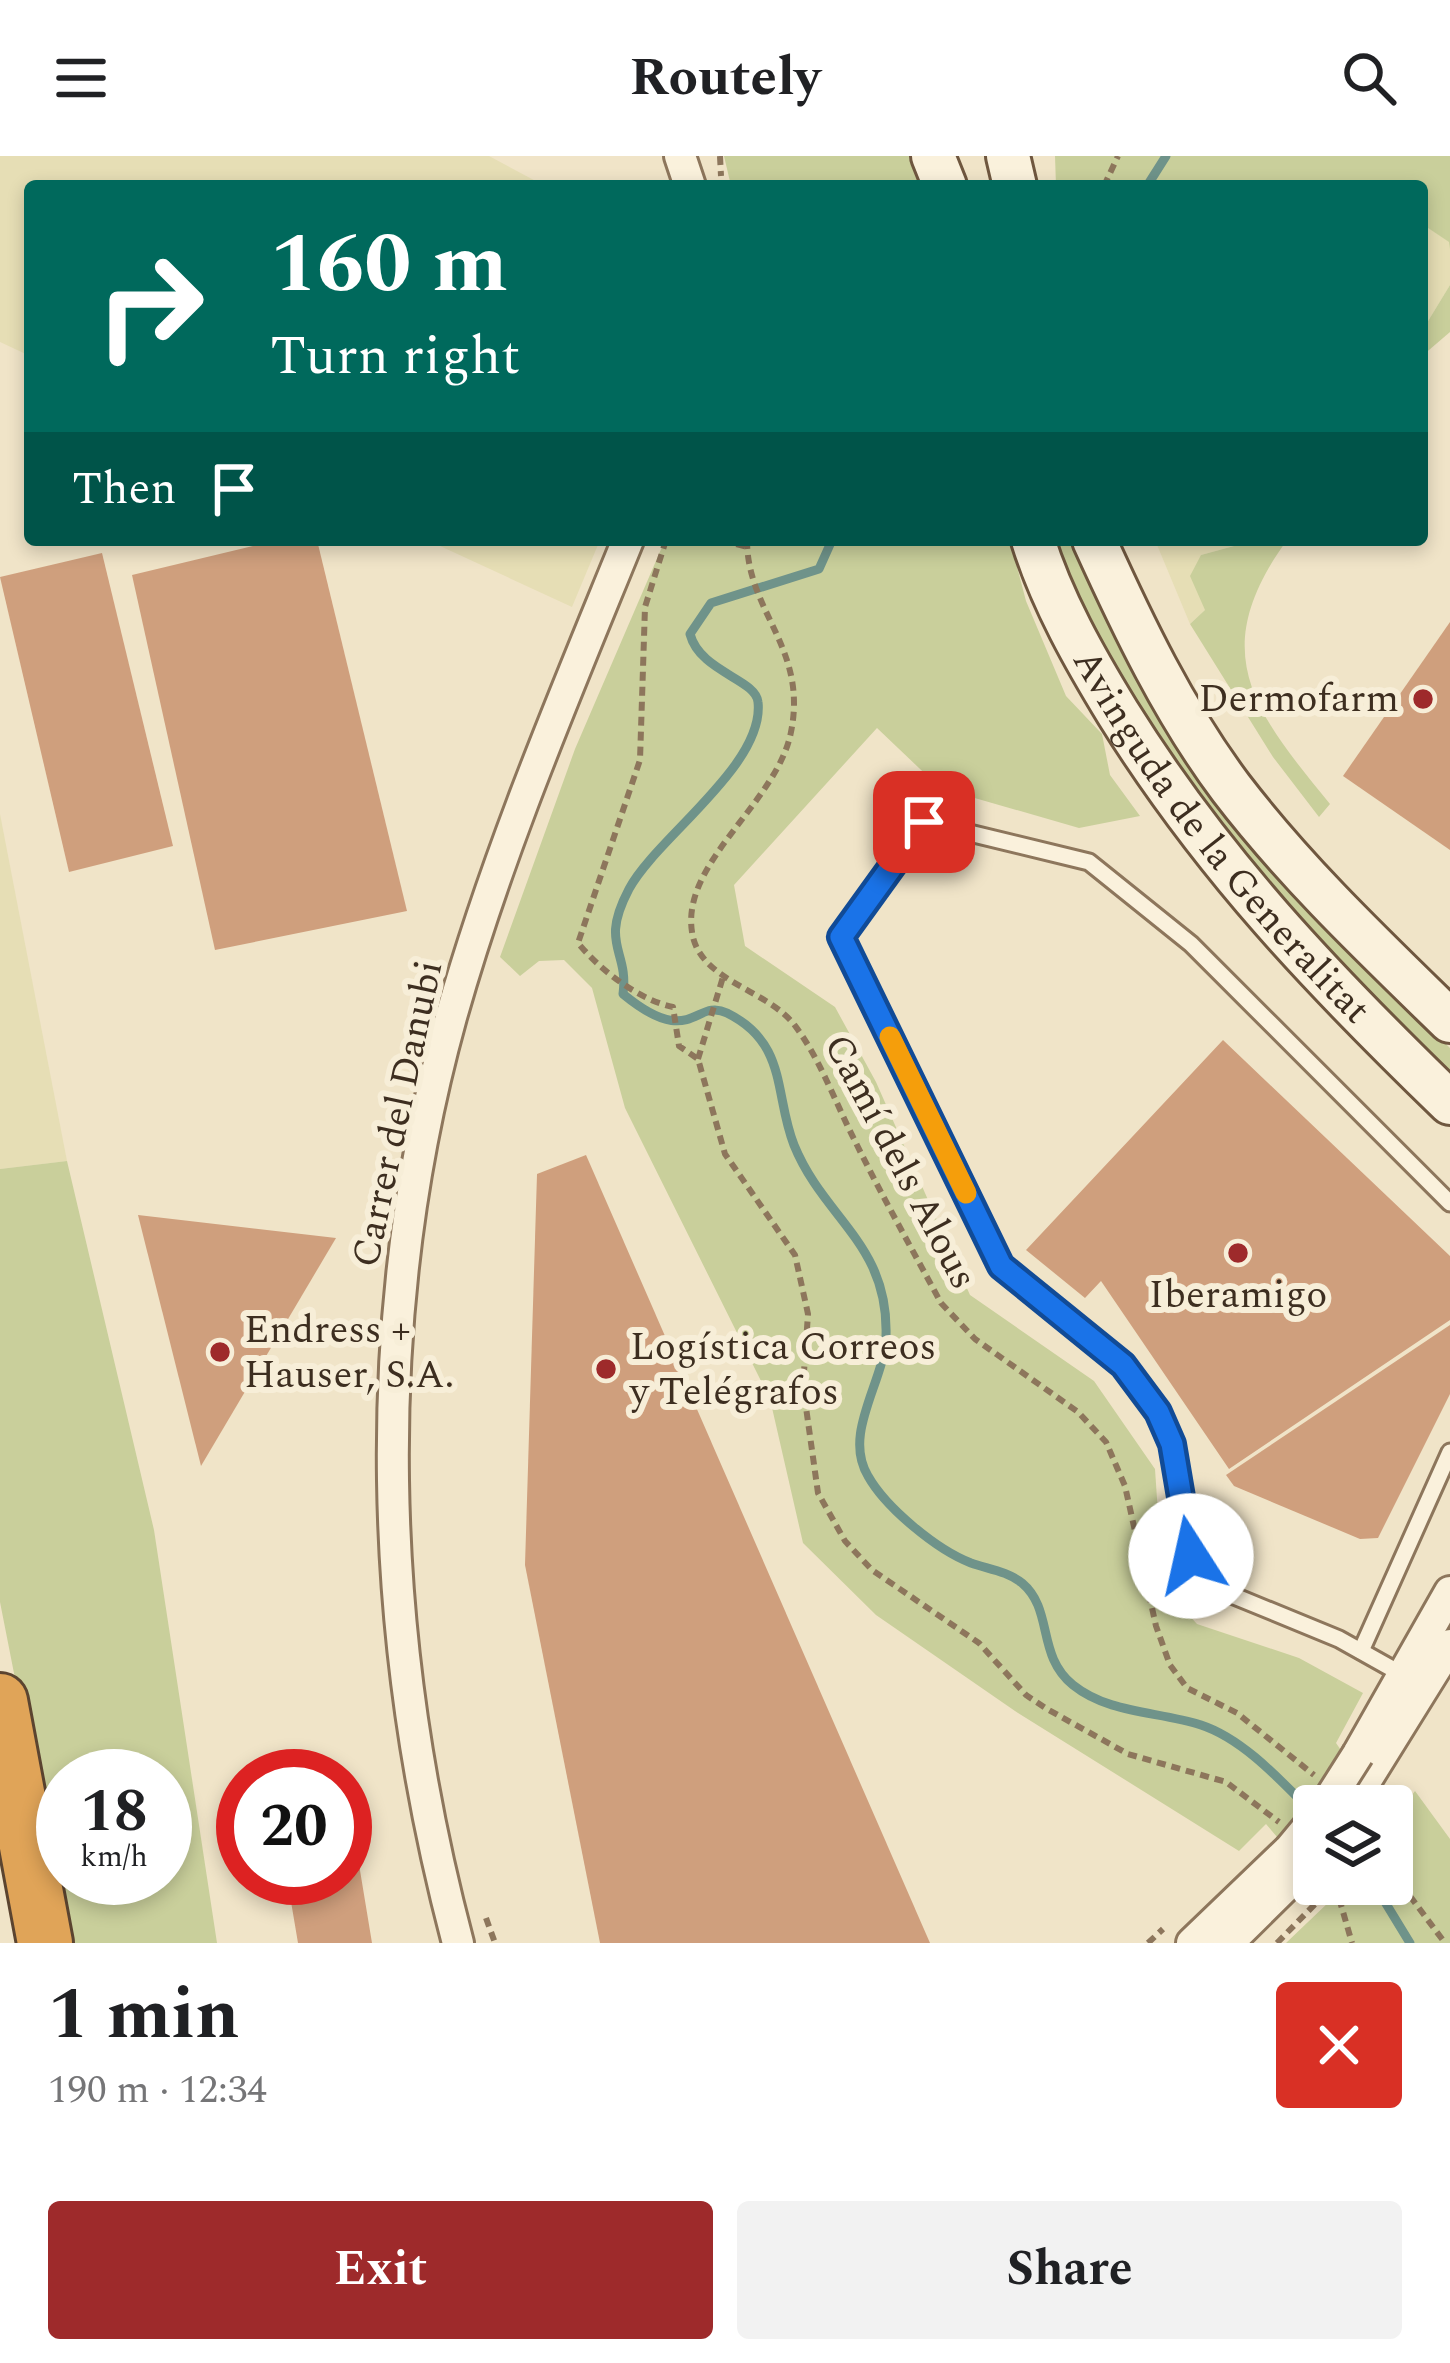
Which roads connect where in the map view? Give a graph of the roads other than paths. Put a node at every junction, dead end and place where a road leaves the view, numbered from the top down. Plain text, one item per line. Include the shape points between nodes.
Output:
1 (1036, 546) edge
2 (1097, 546) edge
3 (638, 550) edge
4 (1450, 1021) edge
5 (1450, 1103) edge
6 (1450, 1203) edge
7 (1450, 1452) edge
8 (1450, 1592) edge
9 (1450, 1645) edge
10 (1361, 1652) junction
11 (1405, 1676) junction
12 (0, 1701) edge
13 (1366, 1763) junction
14 (1348, 1785) edge
15 (1293, 1848) edge
16 (0, 1855) edge
17 (1293, 1856) edge
18 (20, 1943) edge
19 (45, 1943) edge
20 (458, 1943) edge
21 (1192, 1943) edge
22 (1228, 1943) edge

1 - 5 street, Avinguda de la Generalitat via 1084,657 1188,820 1299,953
2 - 4 street, Avinguda de la Generalitat via 1142,642 1229,785 1340,914
3 - 20 street, Carrer del Danubi via 527,790 469,957 428,1119 402,1278 392,1504 402,1650 416,1764
6 - 10 lane via 1191,944 1089,862 924,822 841,937 1001,1266 1123,1365 1158,1412 1172,1444 1191,1556 1222,1591
7 - 10 lane
8 - 11 street
9 - 13 street
10 - 11 lane
11 - 13 street
12 - 19 highway
13 - 14 street, bridge
15 - 21 street
16 - 18 highway
17 - 22 street

